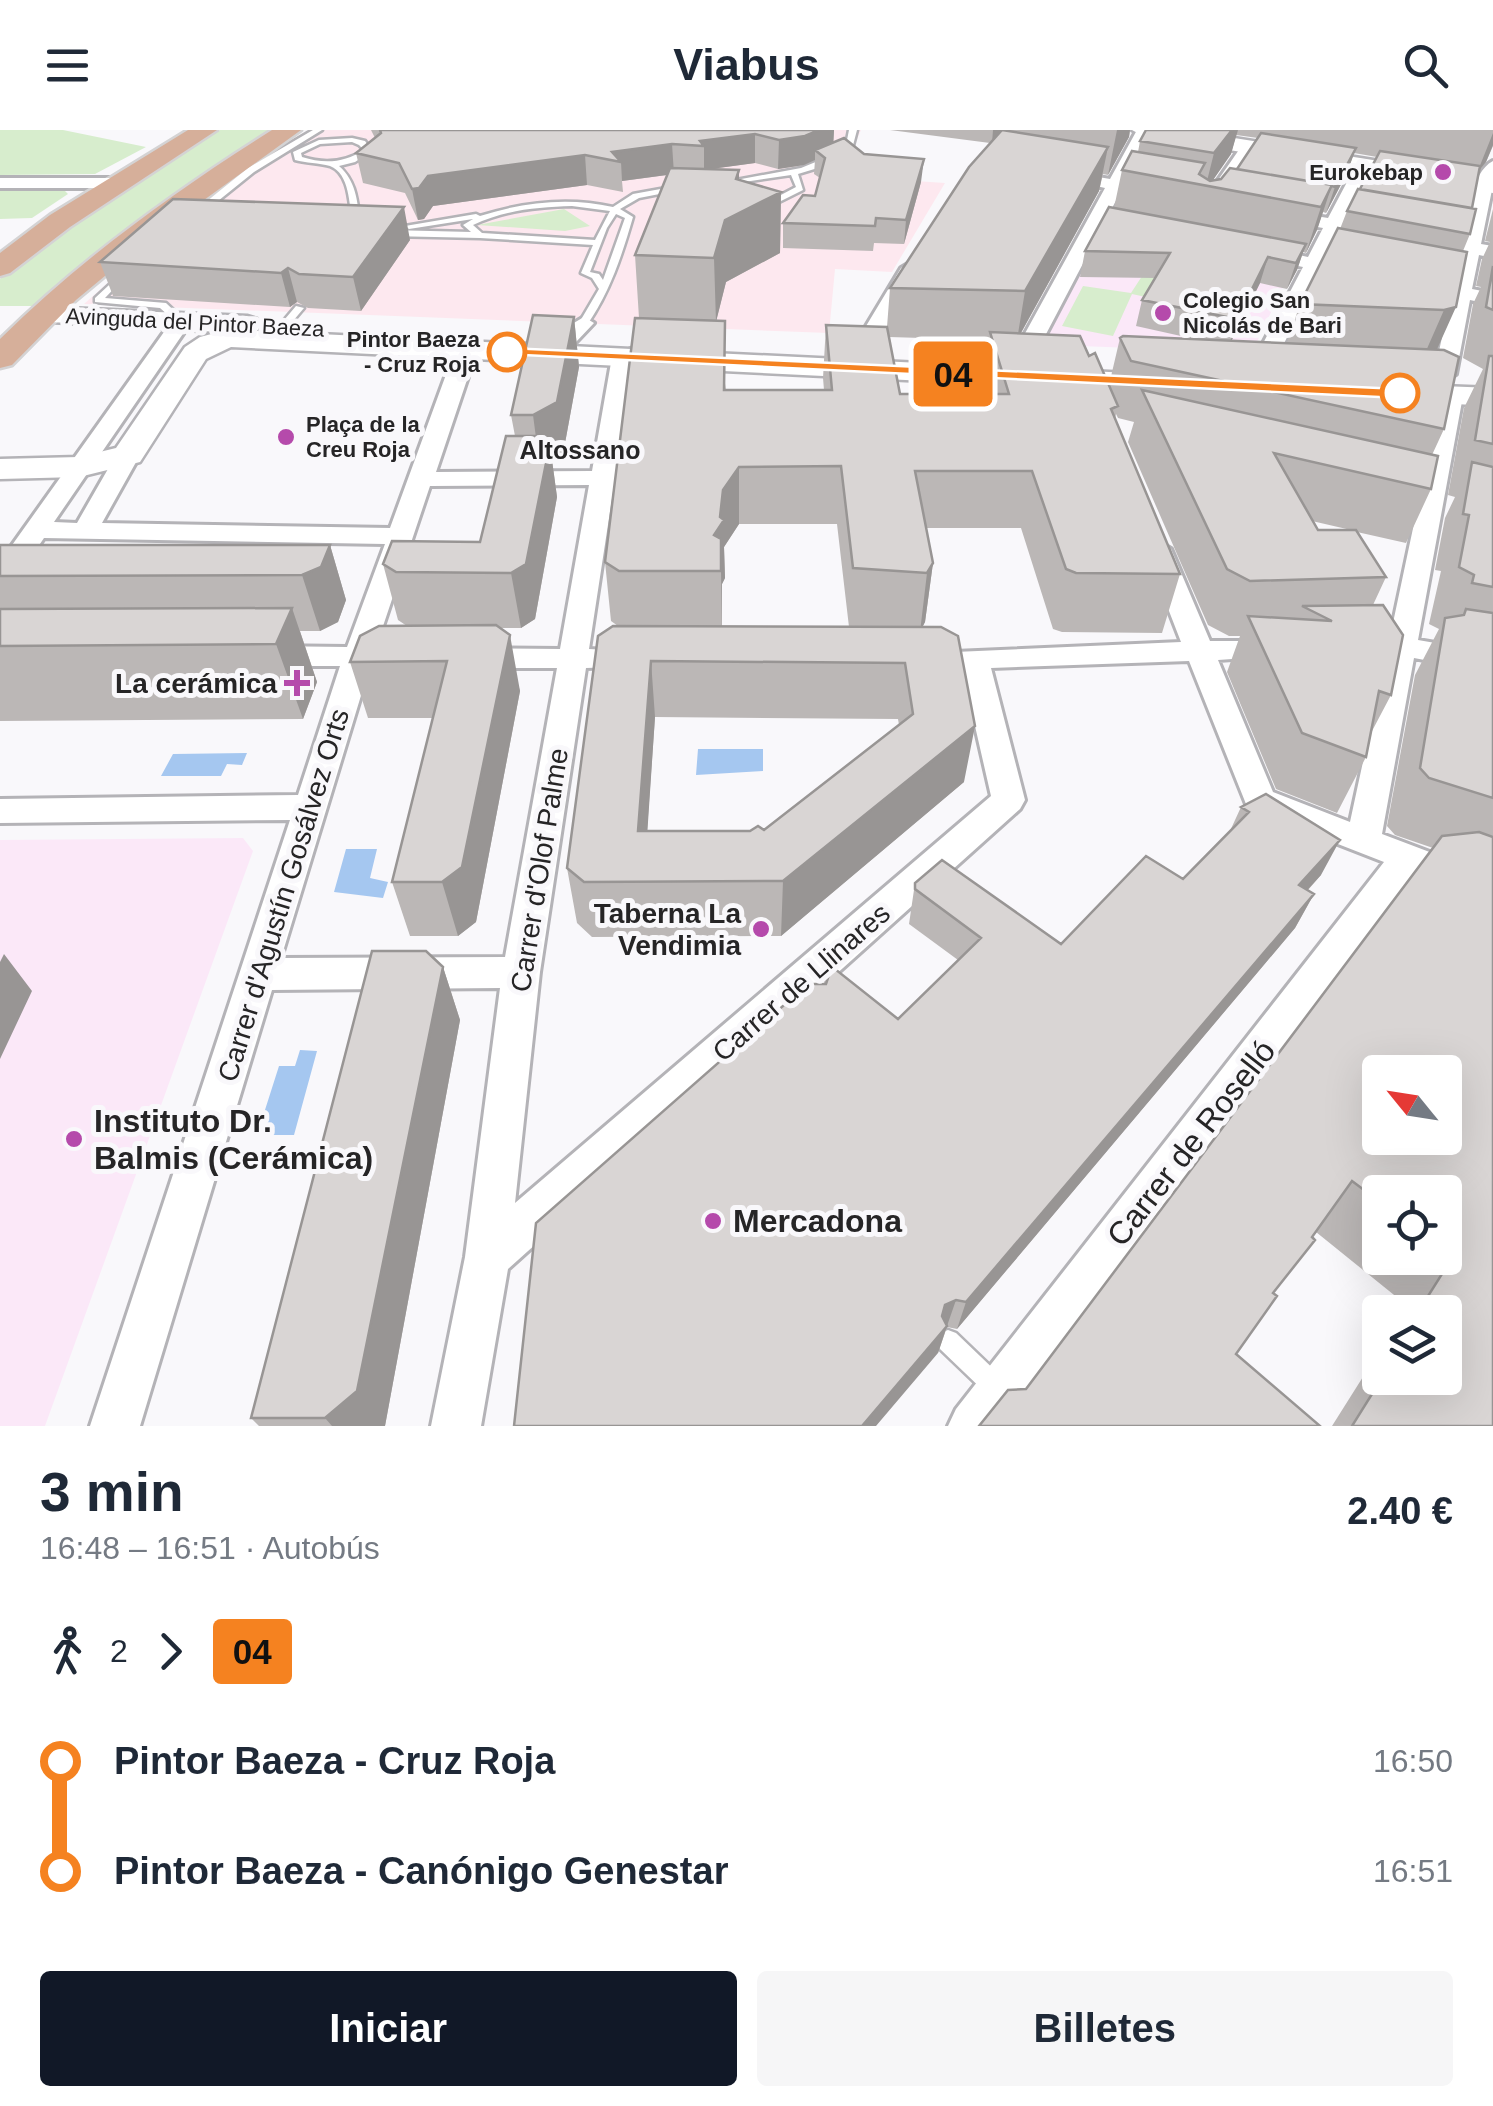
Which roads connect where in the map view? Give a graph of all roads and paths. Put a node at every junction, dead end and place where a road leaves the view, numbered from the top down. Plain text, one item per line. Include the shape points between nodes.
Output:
1 (205, 130) edge
2 (289, 130) edge
3 (318, 130) edge
4 (338, 130) edge
5 (346, 130) edge
6 (853, 130) edge
7 (1140, 132) edge
8 (1191, 134) edge
9 (352, 140) junction
10 (832, 141) edge
11 (319, 142) junction
12 (850, 143) junction
13 (1247, 149) junction
14 (1474, 151) dead end
15 (1493, 154) edge
16 (351, 161) junction
17 (331, 164) junction
18 (1363, 167) junction
19 (1041, 172) edge
20 (794, 174) junction
21 (345, 177) junction
22 (0, 183) edge
23 (118, 183) junction
24 (1489, 183) edge
25 (711, 184) edge
26 (1116, 185) junction
27 (696, 186) edge
28 (682, 191) edge
29 (1201, 201) junction
30 (646, 204) dead end
31 (210, 207) edge
32 (614, 208) junction
33 (758, 208) edge
34 (1264, 212) edge
35 (482, 215) junction
36 (1333, 225) junction
37 (1194, 226) edge
38 (360, 228) edge
39 (480, 235) junction
40 (598, 242) junction
41 (1240, 248) edge
42 (1483, 250) edge
43 (919, 254) edge
44 (136, 264) edge
45 (1313, 264) junction
46 (0, 267) edge
47 (602, 287) junction
48 (1464, 293) junction
49 (1493, 299) edge
50 (0, 314) edge
51 (44, 314) junction
52 (181, 322) junction
53 (572, 327) junction
54 (663, 342) junction
55 (466, 350) junction
56 (862, 350) junction
57 (195, 353) junction
58 (533, 353) junction
59 (610, 356) junction
60 (1024, 357) junction
61 (0, 358) edge
62 (1227, 376) junction
63 (1493, 377) edge
64 (1291, 380) edge
65 (1087, 381) junction
66 (1366, 382) edge
67 (1449, 385) junction
68 (1493, 397) edge
69 (1102, 411) edge
70 (128, 455) junction
71 (79, 467) junction
72 (0, 469) edge
73 (601, 478) junction
74 (423, 479) junction
75 (1422, 500) junction
76 (1462, 510) edge
77 (36, 530) junction
78 (1150, 530) edge
79 (84, 531) junction
80 (401, 536) junction
81 (0, 582) edge
82 (1399, 646) junction
83 (1199, 650) junction
84 (238, 656) edge
85 (358, 656) junction
86 (574, 658) junction
87 (669, 659) edge
88 (898, 661) edge
89 (975, 662) junction
90 (1493, 664) edge
91 (310, 806) junction
92 (0, 811) edge
93 (1362, 842) junction
94 (1406, 859) junction
95 (1493, 891) edge
96 (521, 972) junction
97 (260, 974) junction
98 (487, 1257) junction
99 (948, 1341) edge
100 (1000, 1391) junction
101 (115, 1426) edge
102 (456, 1426) edge
103 (973, 1426) edge

1 - 23 main road
2 - 51 main road via 182,201
3 - 31 lane
4 - 11 lane
5 - 9 lane
6 - 12 lane
7 - 8 street
7 - 13 lane
7 - 26 street
8 - 13 street
9 - 11 lane
9 - 16 lane via 368,150
10 - 12 lane
11 - 17 lane via 297,152 298,158
12 - 20 lane via 848,152 827,164
13 - 18 street
13 - 29 street
14 - 15 street
16 - 17 lane
16 - 21 lane
17 - 21 lane
18 - 24 street
18 - 36 street
19 - 26 street
20 - 25 lane
20 - 33 lane via 800,188
21 - 38 lane
22 - 23 street
23 - 46 main road
24 - 42 street
26 - 29 street
26 - 60 street via 1106,222
27 - 32 lane via 634,196
28 - 30 lane
29 - 37 street
32 - 35 lane via 566,204
32 - 40 lane
32 - 47 lane via 633,214
34 - 36 street
35 - 39 lane via 467,224
35 - 39 lane via 371,232
36 - 42 street
36 - 45 street
39 - 40 lane
40 - 47 lane via 585,273
41 - 45 street
42 - 48 street
43 - 56 street
44 - 52 lane via 98,300 162,304
45 - 48 street
45 - 62 street
47 - 53 lane
48 - 49 street
48 - 67 street
50 - 51 main road, Avinguda del Pintor Baeza
51 - 52 street, Avinguda del Pintor Baeza
51 - 61 main road
52 - 53 street, Avinguda del Pintor Baeza via 292,317
52 - 57 street via 193,326
52 - 71 street
53 - 54 street, Avinguda del Pintor Baeza
53 - 58 street, Avinguda del Pintor Baeza
53 - 59 street, Avinguda del Pintor Baeza
54 - 56 street, Avinguda del Pintor Baeza
54 - 59 street
55 - 57 street, Avinguda del Pintor Baeza via 231,338
55 - 58 street, Avinguda del Pintor Baeza
55 - 74 street
56 - 60 street, Avinguda del Pintor Baeza
57 - 70 street
58 - 59 street, Avinguda del Pintor Baeza
59 - 65 street, Avinguda del Pintor Baeza
59 - 73 street, Carrer d'Olof Palme
60 - 62 street, Avinguda del Pintor Baeza
62 - 64 street, Avinguda del Pintor Baeza
62 - 65 street, Avinguda del Pintor Baeza
63 - 67 street
65 - 69 street
66 - 67 street
67 - 68 street
67 - 75 street
70 - 71 street
70 - 79 street
71 - 72 street
71 - 77 street
73 - 74 street
73 - 86 street, Carrer d'Olof Palme
74 - 80 street
75 - 76 street
75 - 82 street
77 - 79 street
77 - 81 street
78 - 83 street
79 - 80 street
80 - 85 street, Carrer d'Agustín Gosálvez Orts
82 - 83 street
82 - 90 street
82 - 93 street
83 - 89 street
83 - 93 street via 1260,800
84 - 85 street
85 - 86 street
85 - 91 street, Carrer d'Agustín Gosálvez Orts
86 - 87 street
86 - 96 street, Carrer d'Olof Palme
88 - 89 street
89 - 98 street, Carrer de Llinares via 1008,800 797,996
91 - 92 street
91 - 97 street, Carrer d'Agustín Gosálvez Orts
93 - 94 street
94 - 95 street
94 - 100 street, Carrer de Roselló
96 - 97 street
96 - 98 street, Carrer d'Olof Palme
97 - 101 street, Carrer d'Agustín Gosálvez Orts
98 - 102 street, Carrer d'Olof Palme
99 - 100 lane
100 - 103 street, Carrer de Roselló

